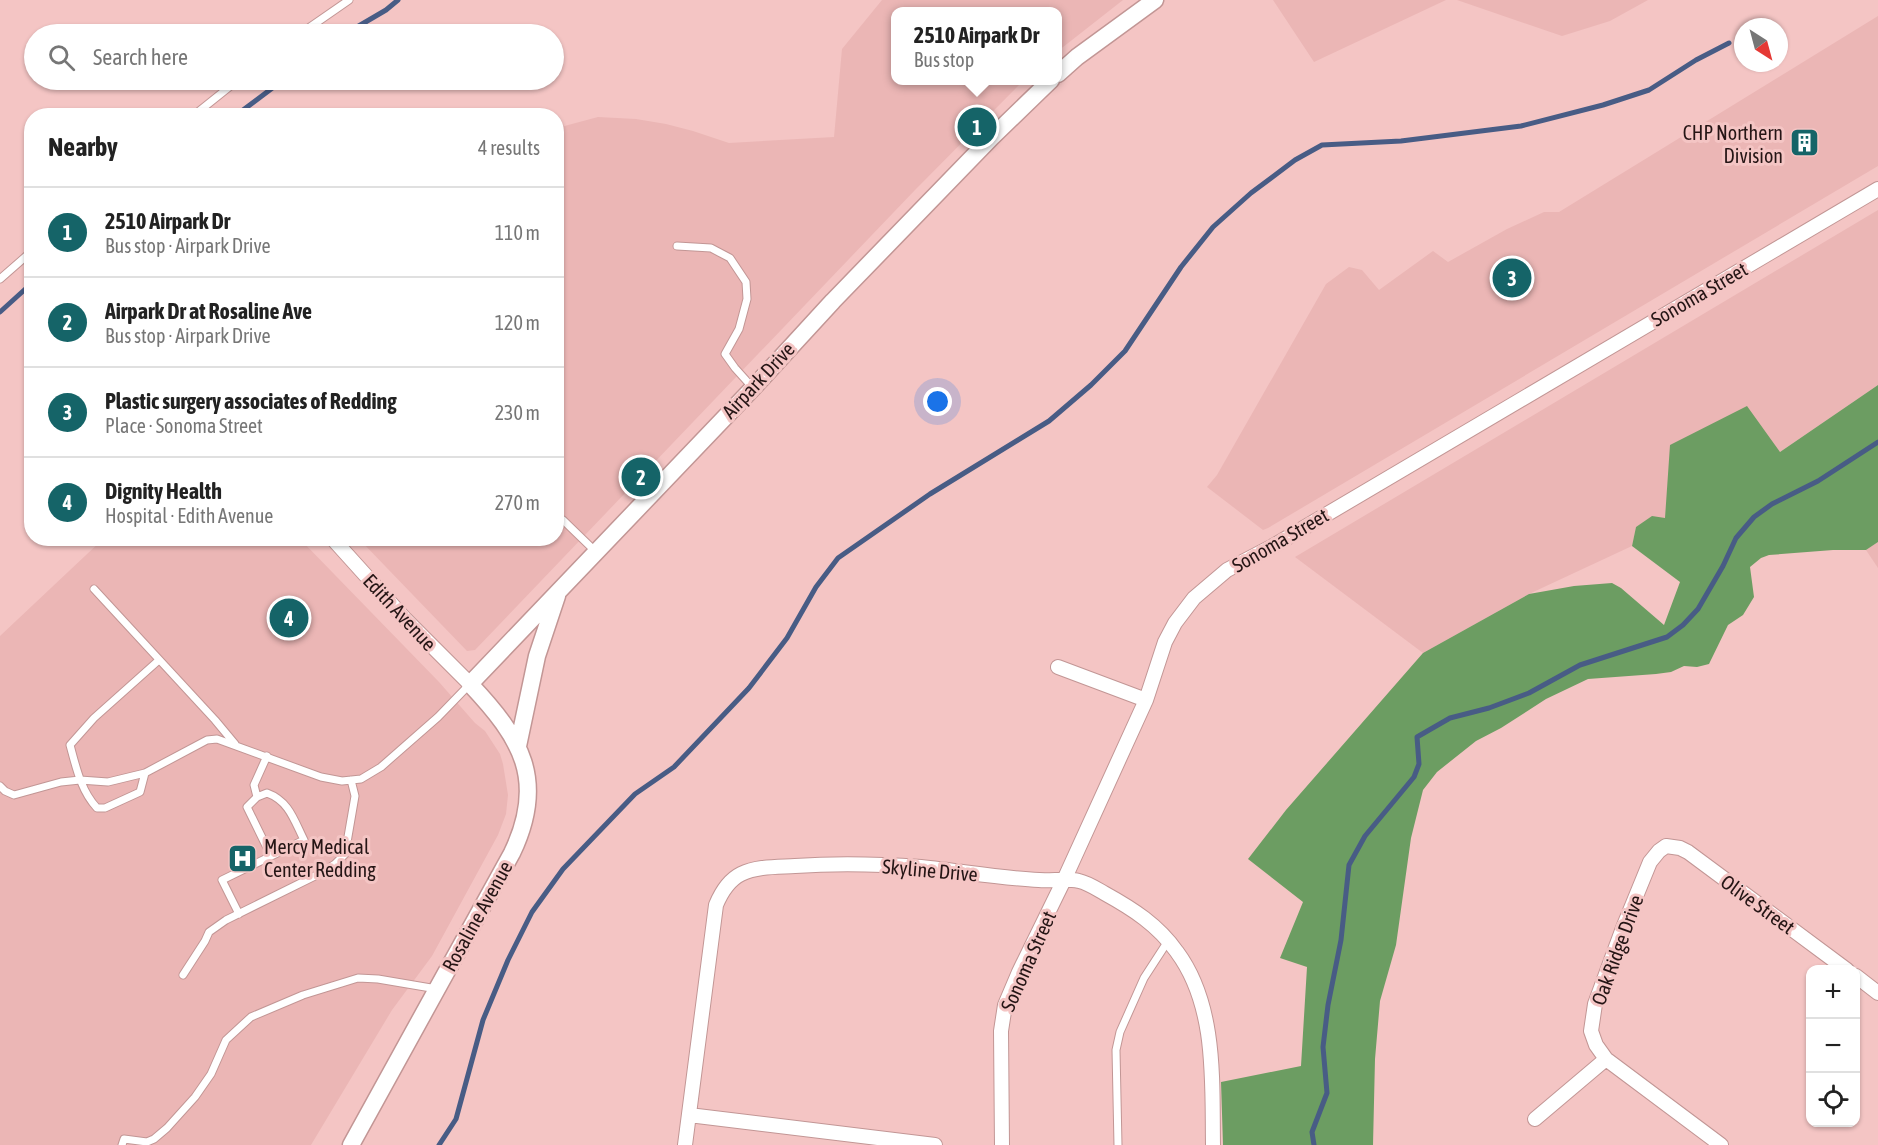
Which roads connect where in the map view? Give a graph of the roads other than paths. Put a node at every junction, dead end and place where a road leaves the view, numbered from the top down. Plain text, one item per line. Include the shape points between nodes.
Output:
1 (349, 0) edge
2 (1155, 0) edge
3 (314, 24) edge
4 (1062, 70) edge
5 (1047, 85) edge
6 (226, 90) edge
7 (203, 108) edge
8 (1878, 189) edge
9 (677, 246) dead end
10 (24, 258) edge
11 (0, 279) edge
12 (753, 388) junction
13 (564, 521) edge
14 (339, 546) edge
15 (596, 552) junction
16 (94, 589) dead end
17 (559, 591) junction
18 (159, 660) junction
19 (1058, 668) dead end
20 (470, 684) junction
21 (1146, 700) junction
22 (235, 744) junction
23 (518, 746) junction
24 (267, 756) junction
25 (144, 773) junction
26 (80, 780) junction
27 (351, 780) junction
28 (0, 786) edge
29 (257, 797) junction
30 (1666, 846) joint
31 (272, 856) junction
32 (1064, 880) junction
33 (239, 914) junction
34 (1168, 941) junction
35 (1842, 965) edge
36 (183, 975) dead end
37 (1860, 979) edge
38 (437, 989) junction
39 (1878, 993) edge
40 (1606, 1059) junction
41 (689, 1115) junction
42 (1535, 1119) dead end
43 (122, 1145) edge
44 (351, 1145) edge
45 (685, 1145) edge
46 (935, 1145) edge
47 (1002, 1145) edge
48 (1118, 1145) edge
49 (1213, 1145) edge
50 (1721, 1145) edge

1 - 3 lane
2 - 4 street
5 - 12 street, Airpark Drive via 832,301
6 - 7 lane
8 - 21 street, Sonoma Street via 1227,570 1194,598 1175,623
9 - 12 lane via 711,248 729,258 746,282 747,299 739,329 725,354
10 - 11 lane
12 - 15 street, Airpark Drive
13 - 15 lane
14 - 20 street, Edith Avenue
15 - 17 street, Airpark Drive
16 - 18 lane
17 - 20 street, Airpark Drive
17 - 23 street via 537,656
18 - 22 lane
18 - 26 lane via 70,745
19 - 21 street
20 - 23 street, Rosaline Avenue via 503,721
20 - 27 lane via 381,767 361,779
21 - 32 street, Sonoma Street
22 - 24 lane
22 - 25 lane via 207,740
23 - 38 street, Rosaline Avenue via 528,780 524,824
24 - 27 lane via 321,777
24 - 29 lane via 254,785
25 - 26 lane via 108,782
25 - 26 lane via 140,792 105,808 97,808
26 - 28 lane via 14,795
27 - 33 lane via 355,796 345,854 323,872
29 - 31 lane via 247,807
29 - 31 lane via 267,793 285,804 304,840
30 - 35 street, Olive Street via 1688,852
30 - 40 street, Oak Ridge Drive via 1650,862 1595,1004 1591,1031
31 - 33 lane via 222,880
32 - 34 street, Skyline Drive via 1080,881 1125,904
32 - 41 street, Skyline Drive via 841,864 756,869 740,874 716,905
32 - 47 street, Sonoma Street via 1005,1005
33 - 36 lane via 209,932
34 - 48 lane via 1144,978 1120,1032 1116,1050
34 - 49 street, Skyline Drive via 1187,967 1202,1004 1210,1051
37 - 39 street
38 - 43 lane via 358,978 251,1017 226,1040 211,1074 167,1128 147,1142 123,1139
38 - 44 street, Rosaline Avenue
40 - 42 street
40 - 50 street, Oak Ridge Drive
41 - 45 street, Skyline Drive
41 - 46 street

